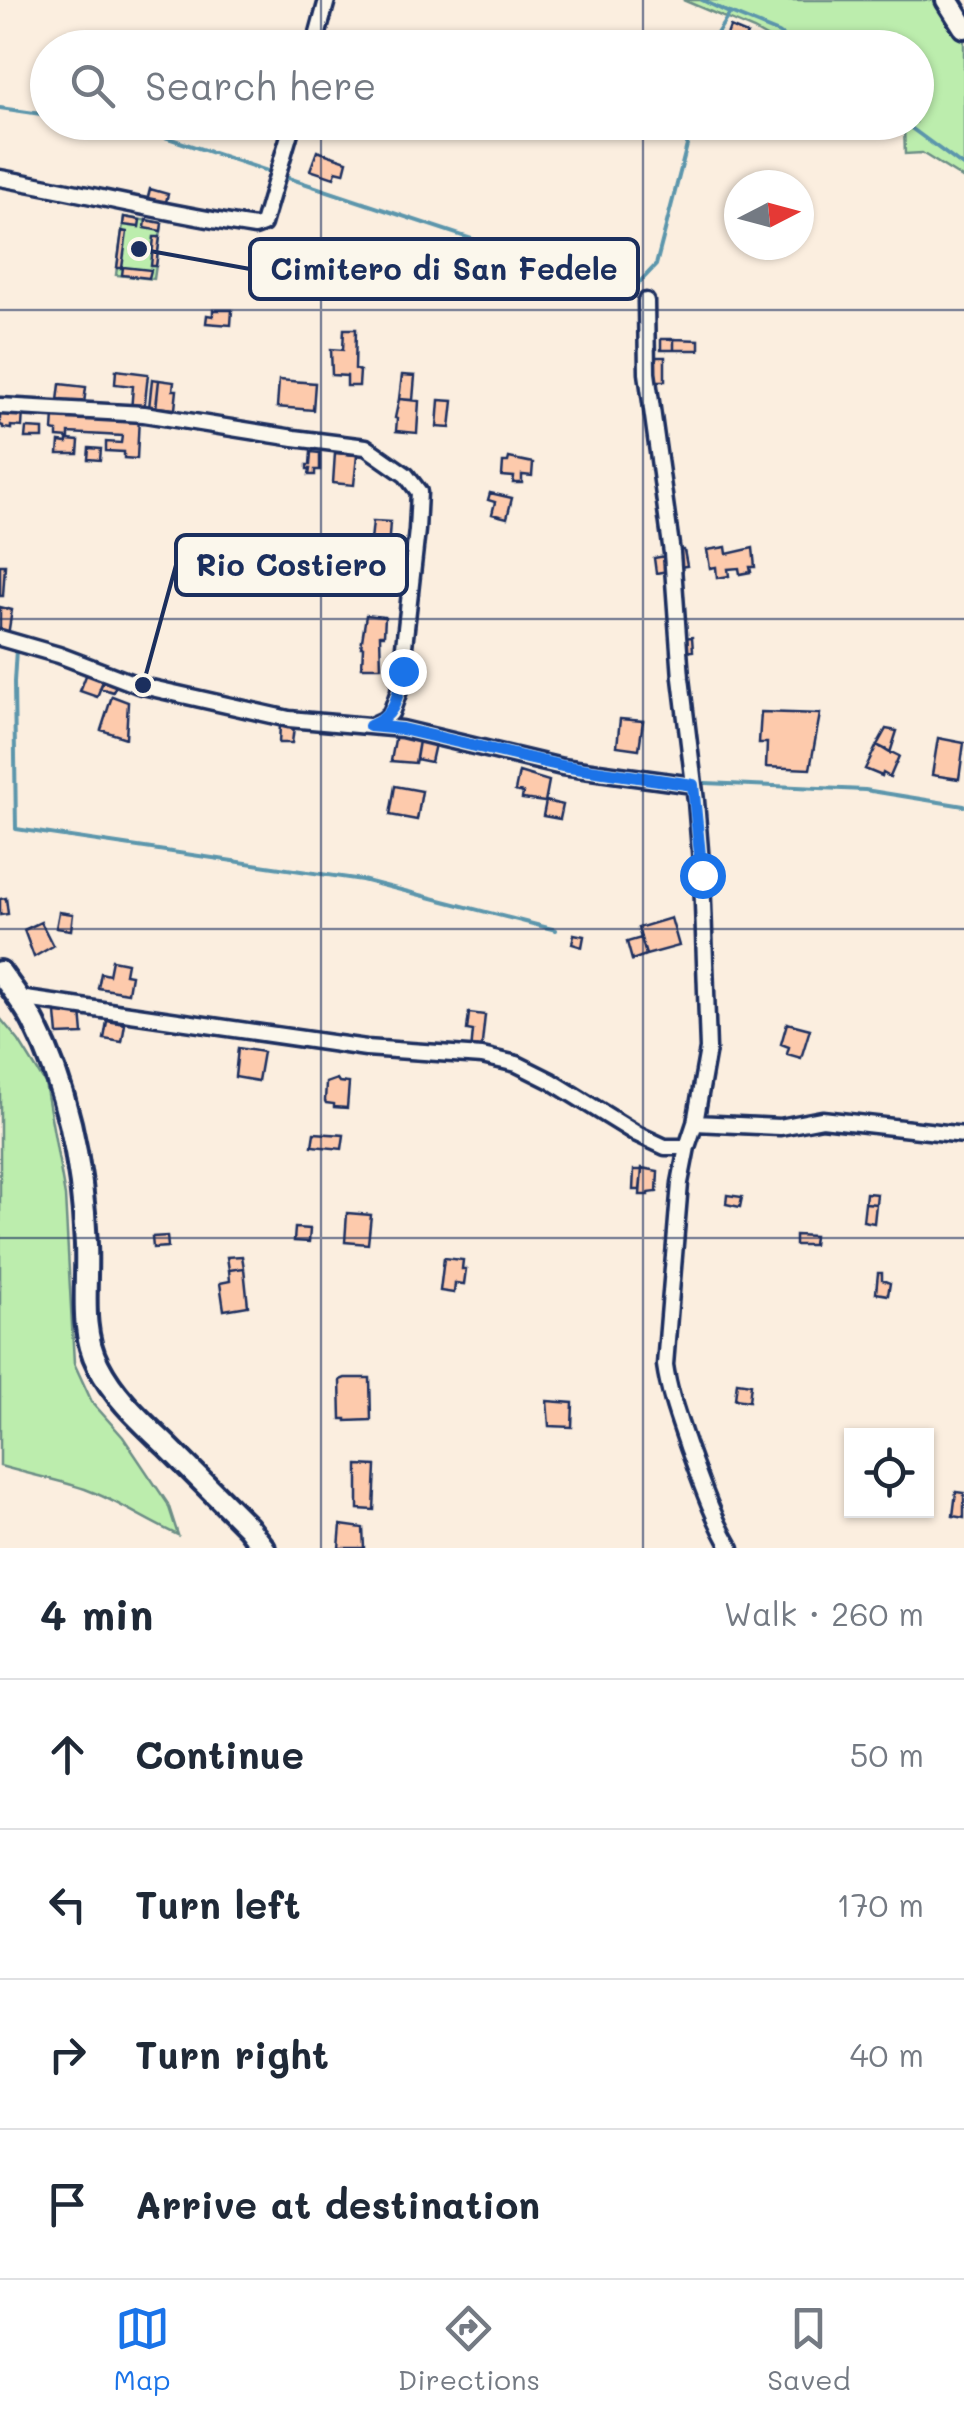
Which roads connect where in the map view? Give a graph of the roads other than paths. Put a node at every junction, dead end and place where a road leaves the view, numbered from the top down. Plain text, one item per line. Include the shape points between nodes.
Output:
1 (327, 0) edge
2 (948, 0) edge
3 (964, 27) edge
4 (319, 30) edge
5 (287, 140) edge
6 (0, 178) edge
7 (646, 301) dead end
8 (0, 406) edge
9 (0, 638) edge
10 (370, 726) junction
11 (693, 785) junction
12 (0, 972) edge
13 (19, 998) junction
14 (695, 1123) junction
15 (964, 1134) edge
16 (686, 1147) junction
17 (264, 1548) edge
18 (732, 1548) edge

1 - 4 street
2 - 3 main road
5 - 6 street via 262,224 254,227
7 - 11 street via 647,374
8 - 10 street via 144,414 366,447 406,475 419,492 403,671 391,713
9 - 10 street via 152,689 290,719
10 - 11 street
11 - 14 street via 708,1049
12 - 13 main road
13 - 16 street via 366,1048 482,1056 517,1064 665,1147
13 - 17 main road via 56,1074 80,1167 88,1341 97,1364 120,1400
14 - 15 street via 780,1127 822,1119
14 - 16 street
16 - 18 street via 667,1378 705,1495

